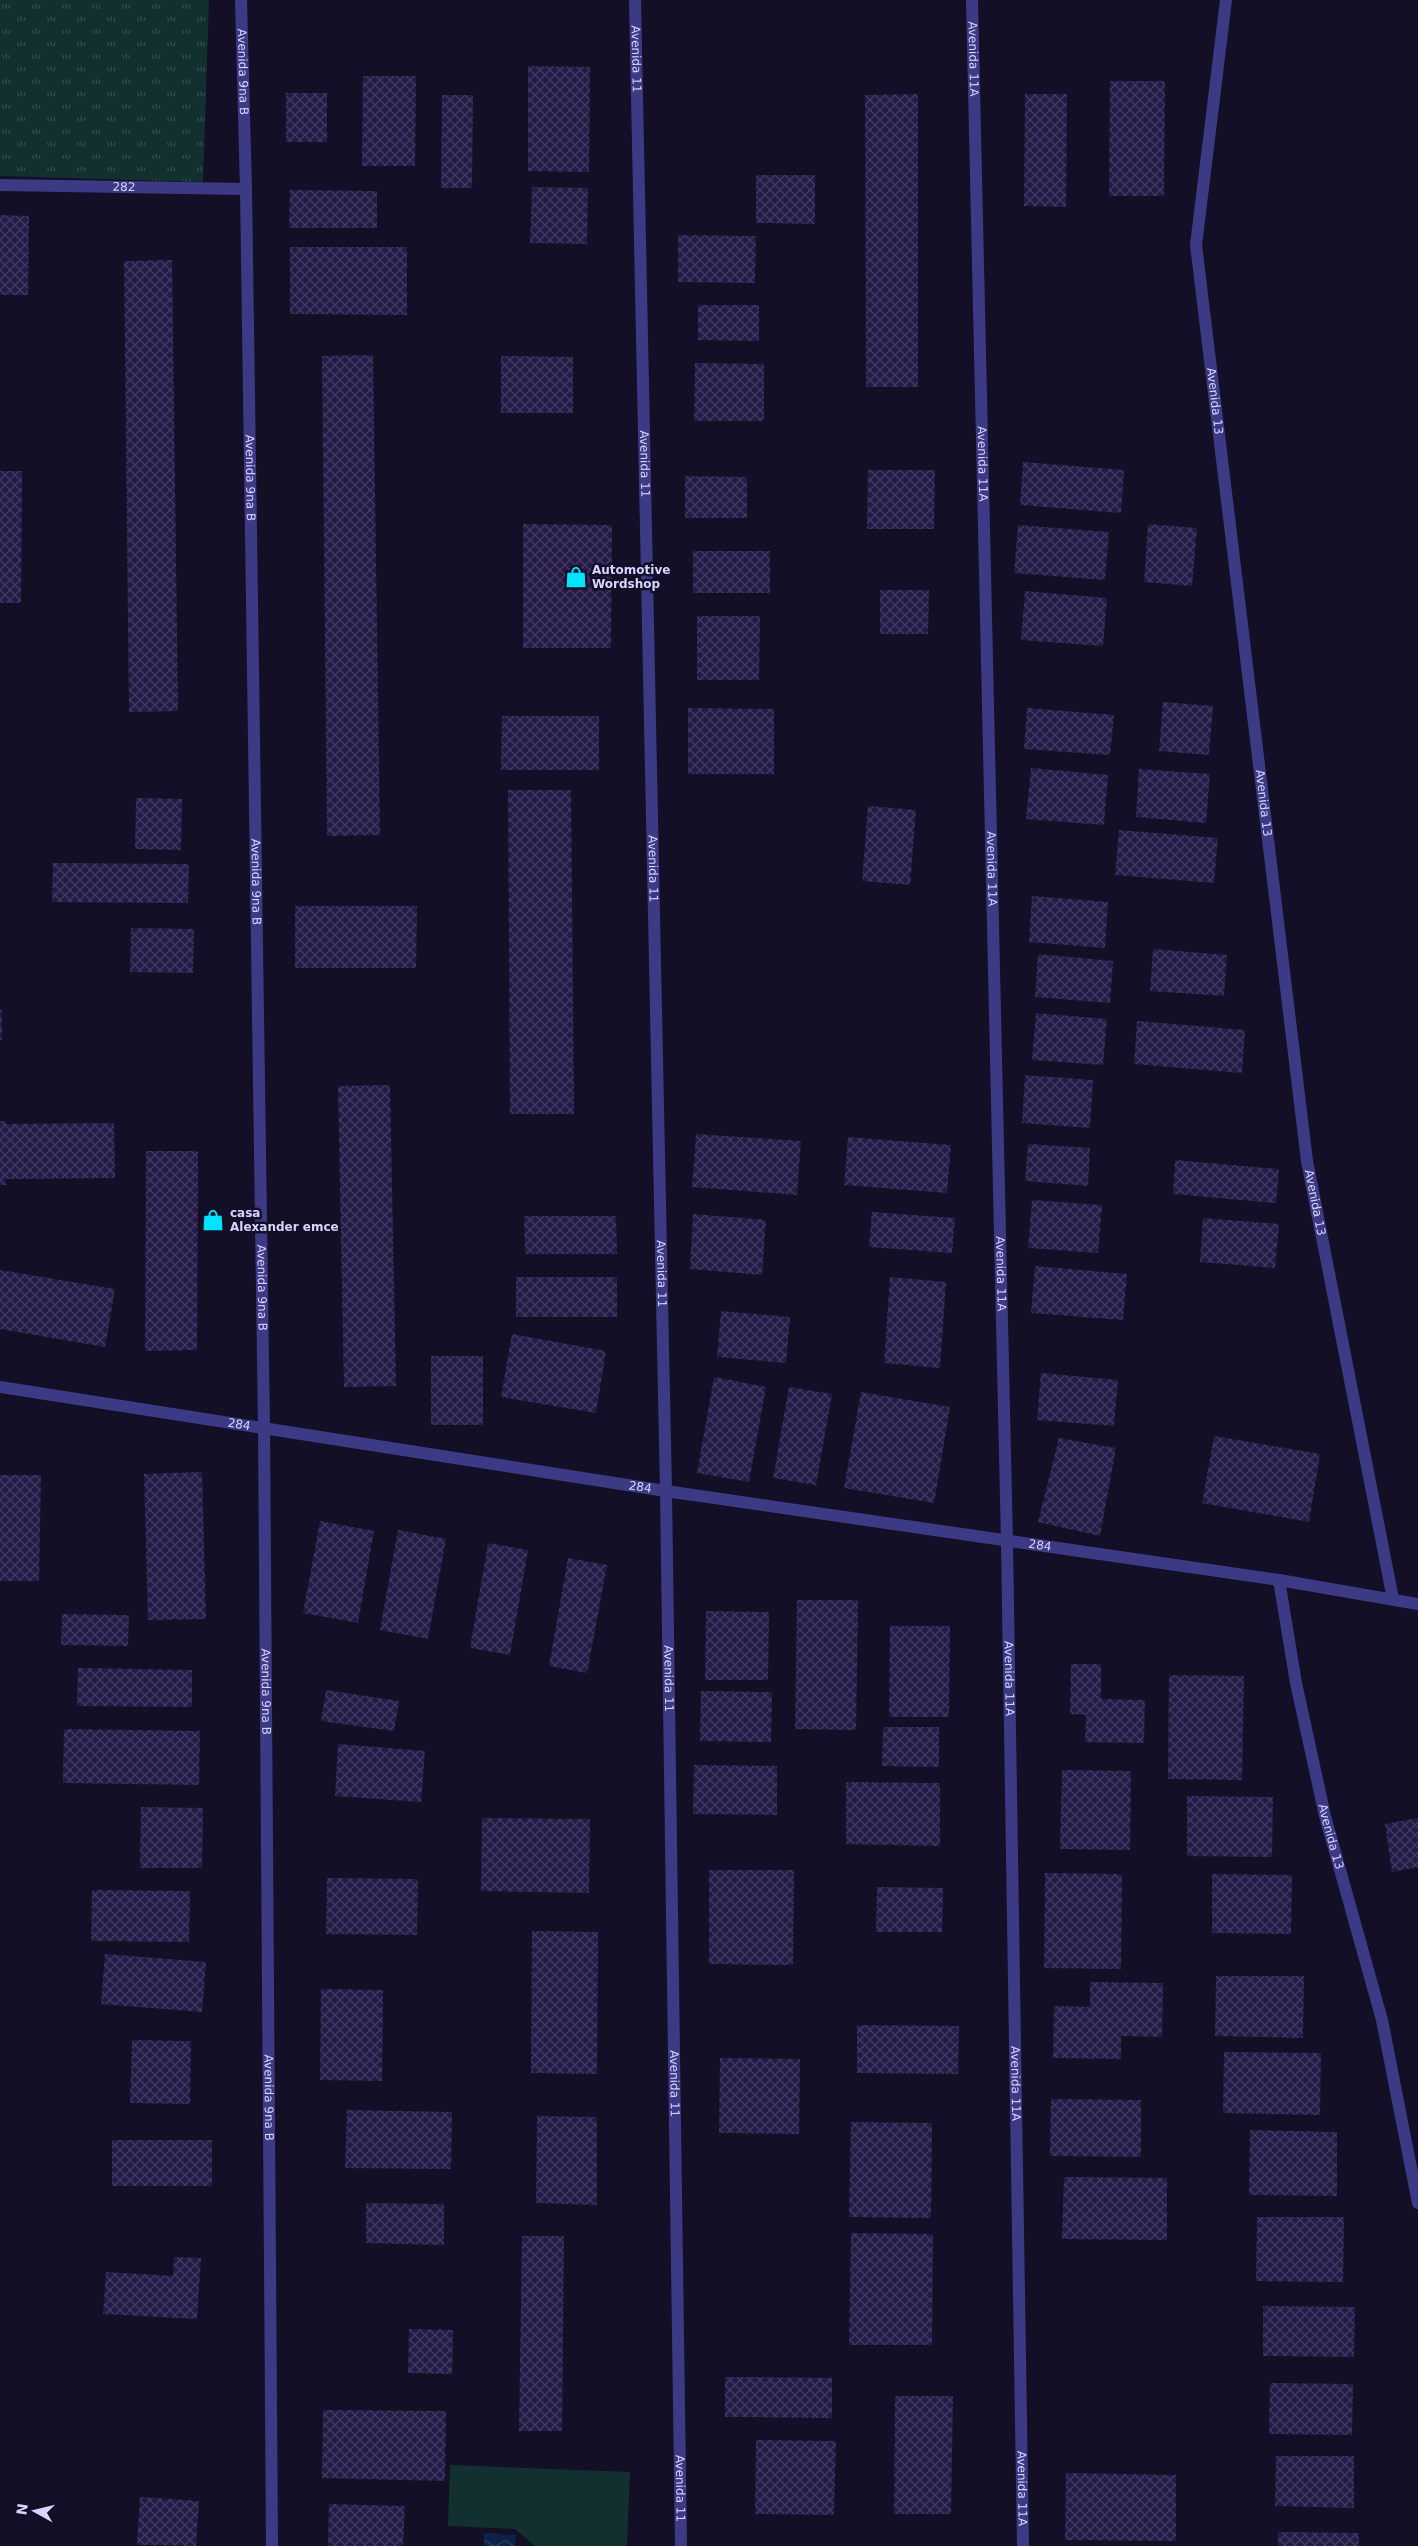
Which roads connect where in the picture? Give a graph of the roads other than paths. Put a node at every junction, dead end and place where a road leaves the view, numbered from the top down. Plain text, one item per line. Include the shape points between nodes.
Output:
1 (241, 0) edge
2 (635, 0) edge
3 (972, 0) edge
4 (1226, 0) edge
5 (0, 184) edge
6 (246, 189) junction
7 (0, 1387) edge
8 (264, 1427) junction
9 (666, 1491) junction
10 (1007, 1542) junction
11 (1280, 1580) junction
12 (1393, 1599) junction
13 (1418, 1604) edge
14 (1418, 2203) edge
15 (272, 2546) edge
16 (680, 2546) edge
17 (1023, 2546) edge

1 - 6 street, Avenida 9na B
2 - 9 street, Avenida 11
3 - 10 street, Avenida 11A
4 - 12 street, Avenida 13 via 1196,245 1307,1160
5 - 6 street, 282
6 - 8 street, Avenida 9na B
7 - 8 street, 284
8 - 9 street, 284
8 - 15 street, Avenida 9na B
9 - 10 street, 284
9 - 16 street, Avenida 11
10 - 11 street, 284
10 - 17 street, Avenida 11A
11 - 12 street
11 - 14 street, Avenida 13 via 1296,1683 1325,1816 1382,2020
12 - 13 street

